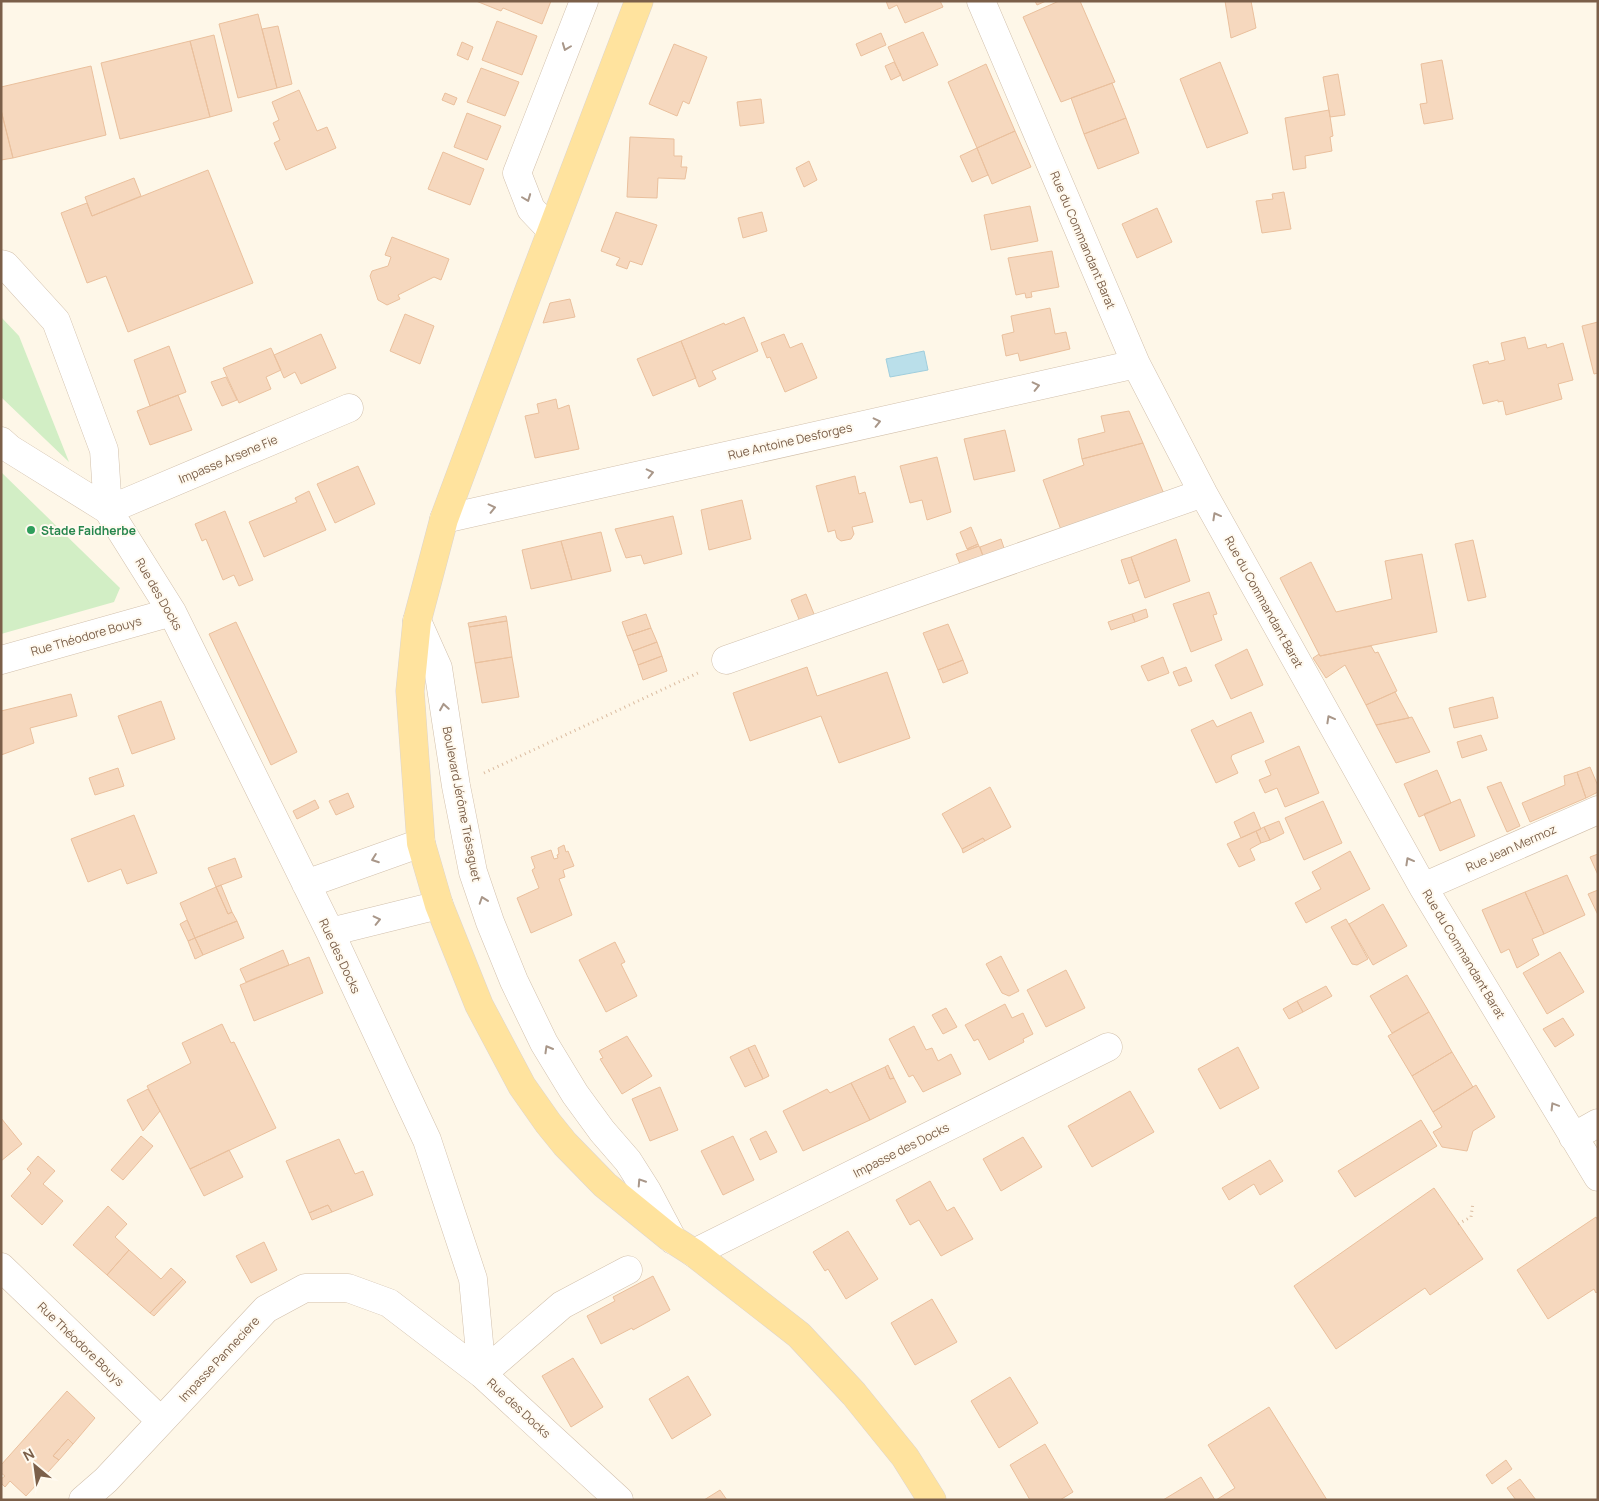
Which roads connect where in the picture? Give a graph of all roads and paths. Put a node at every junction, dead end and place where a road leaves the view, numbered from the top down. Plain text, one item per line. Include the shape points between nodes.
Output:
1 (584, 1) edge
2 (639, 1) edge
3 (980, 1) edge
4 (552, 230) junction
5 (1, 264) edge
6 (1136, 364) junction
7 (348, 408) dead end
8 (1, 441) edge
9 (1203, 493) junction
10 (108, 510) junction
11 (444, 519) junction
12 (172, 612) junction
13 (417, 621) junction
14 (1, 660) edge
15 (726, 660) joint
16 (456, 786) junction
17 (1598, 810) edge
18 (421, 843) junction
19 (306, 884) junction
20 (1423, 886) junction
21 (439, 905) junction
22 (330, 932) junction
23 (1108, 1047) dead end
24 (1598, 1123) edge
25 (1573, 1137) junction
26 (1598, 1177) edge
27 (1473, 1202) dead end
28 (1458, 1224) dead end
29 (684, 1247) junction
30 (1, 1267) edge
31 (628, 1270) dead end
32 (482, 1374) junction
33 (161, 1421) junction
34 (83, 1500) edge
35 (619, 1500) edge
36 (932, 1500) edge

1 -> 4 street via 517,173 531,209
2 - 4 main road
3 - 6 street, Rue du Commandant Barat
4 - 11 main road
5 - 10 street via 56,321 104,450
6 - 9 street, Rue du Commandant Barat
11 -> 6 street, Rue Antoine Desforges
7 - 10 street, Impasse Arsene Fie
8 - 10 street, Rue des Docks via 10,450
9 - 15 street
20 -> 9 street, Rue du Commandant Barat
10 - 12 street, Rue des Docks
11 - 13 main road
12 - 14 street, Rue Théodore Bouys
12 - 19 street, Rue des Docks
16 -> 13 street, Boulevard Jérôme Trésaguet via 438,668
13 - 18 main road via 410,691
15 - 16 path
29 -> 16 street, Boulevard Jérôme Trésaguet via 628,1161 575,1094 544,1043 490,922 473,872
17 - 20 street, Rue Jean Mermoz
18 -> 19 street
18 - 21 main road
19 - 22 street, Rue des Docks
25 -> 20 street, Rue du Commandant Barat
22 -> 21 street
21 - 29 main road via 479,1005 522,1086 548,1123 605,1185
22 - 32 street, Rue des Docks via 426,1140 473,1279
23 - 29 street, Impasse des Docks
24 - 25 street
25 - 26 street, Rue du Commandant Barat
27 - 28 path via 1471,1217
29 - 36 main road via 800,1335 905,1457
30 - 33 street, Rue Théodore Bouys
31 - 32 street via 562,1305
32 - 33 street, Impasse Panneciere via 389,1303 348,1288 305,1288 266,1309
32 - 35 street, Rue des Docks
33 - 34 street, Impasse Panneciere

